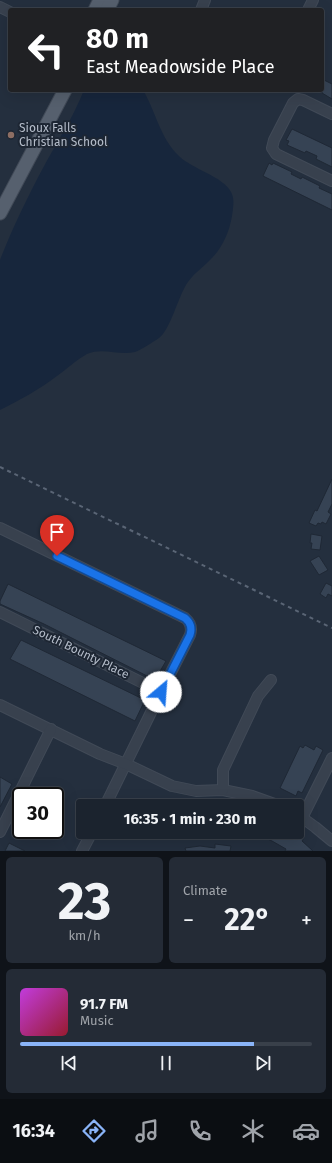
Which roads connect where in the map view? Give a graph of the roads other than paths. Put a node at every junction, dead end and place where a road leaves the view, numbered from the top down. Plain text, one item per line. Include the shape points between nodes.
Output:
1 (54, 92) edge
2 (64, 92) edge
3 (332, 114) edge
4 (332, 181) edge
5 (12, 188) junction
6 (0, 213) edge
7 (0, 528) edge
8 (0, 612) edge
9 (271, 680) dead end
10 (161, 692) junction
11 (0, 704) edge
12 (51, 729) junction
13 (332, 758) edge
14 (126, 764) junction
15 (223, 790) junction
16 (108, 799) edge
17 (260, 799) edge
18 (304, 809) edge
19 (304, 819) edge
20 (0, 832) edge
21 (88, 839) edge
22 (332, 841) edge
23 (82, 851) edge

1 - 5 main road via 28,146
2 - 5 main road
3 - 4 street via 298,99 293,103 272,148 276,154
5 - 6 main road
7 - 10 street via 188,621 192,631
8 - 10 street, South Bounty Place
9 - 15 street via 258,696 223,770
10 - 14 street
11 - 12 street
12 - 14 street
12 - 20 street
13 - 18 street
14 - 15 street via 172,786 196,791
14 - 16 street
15 - 17 street
19 - 22 street
21 - 23 street

